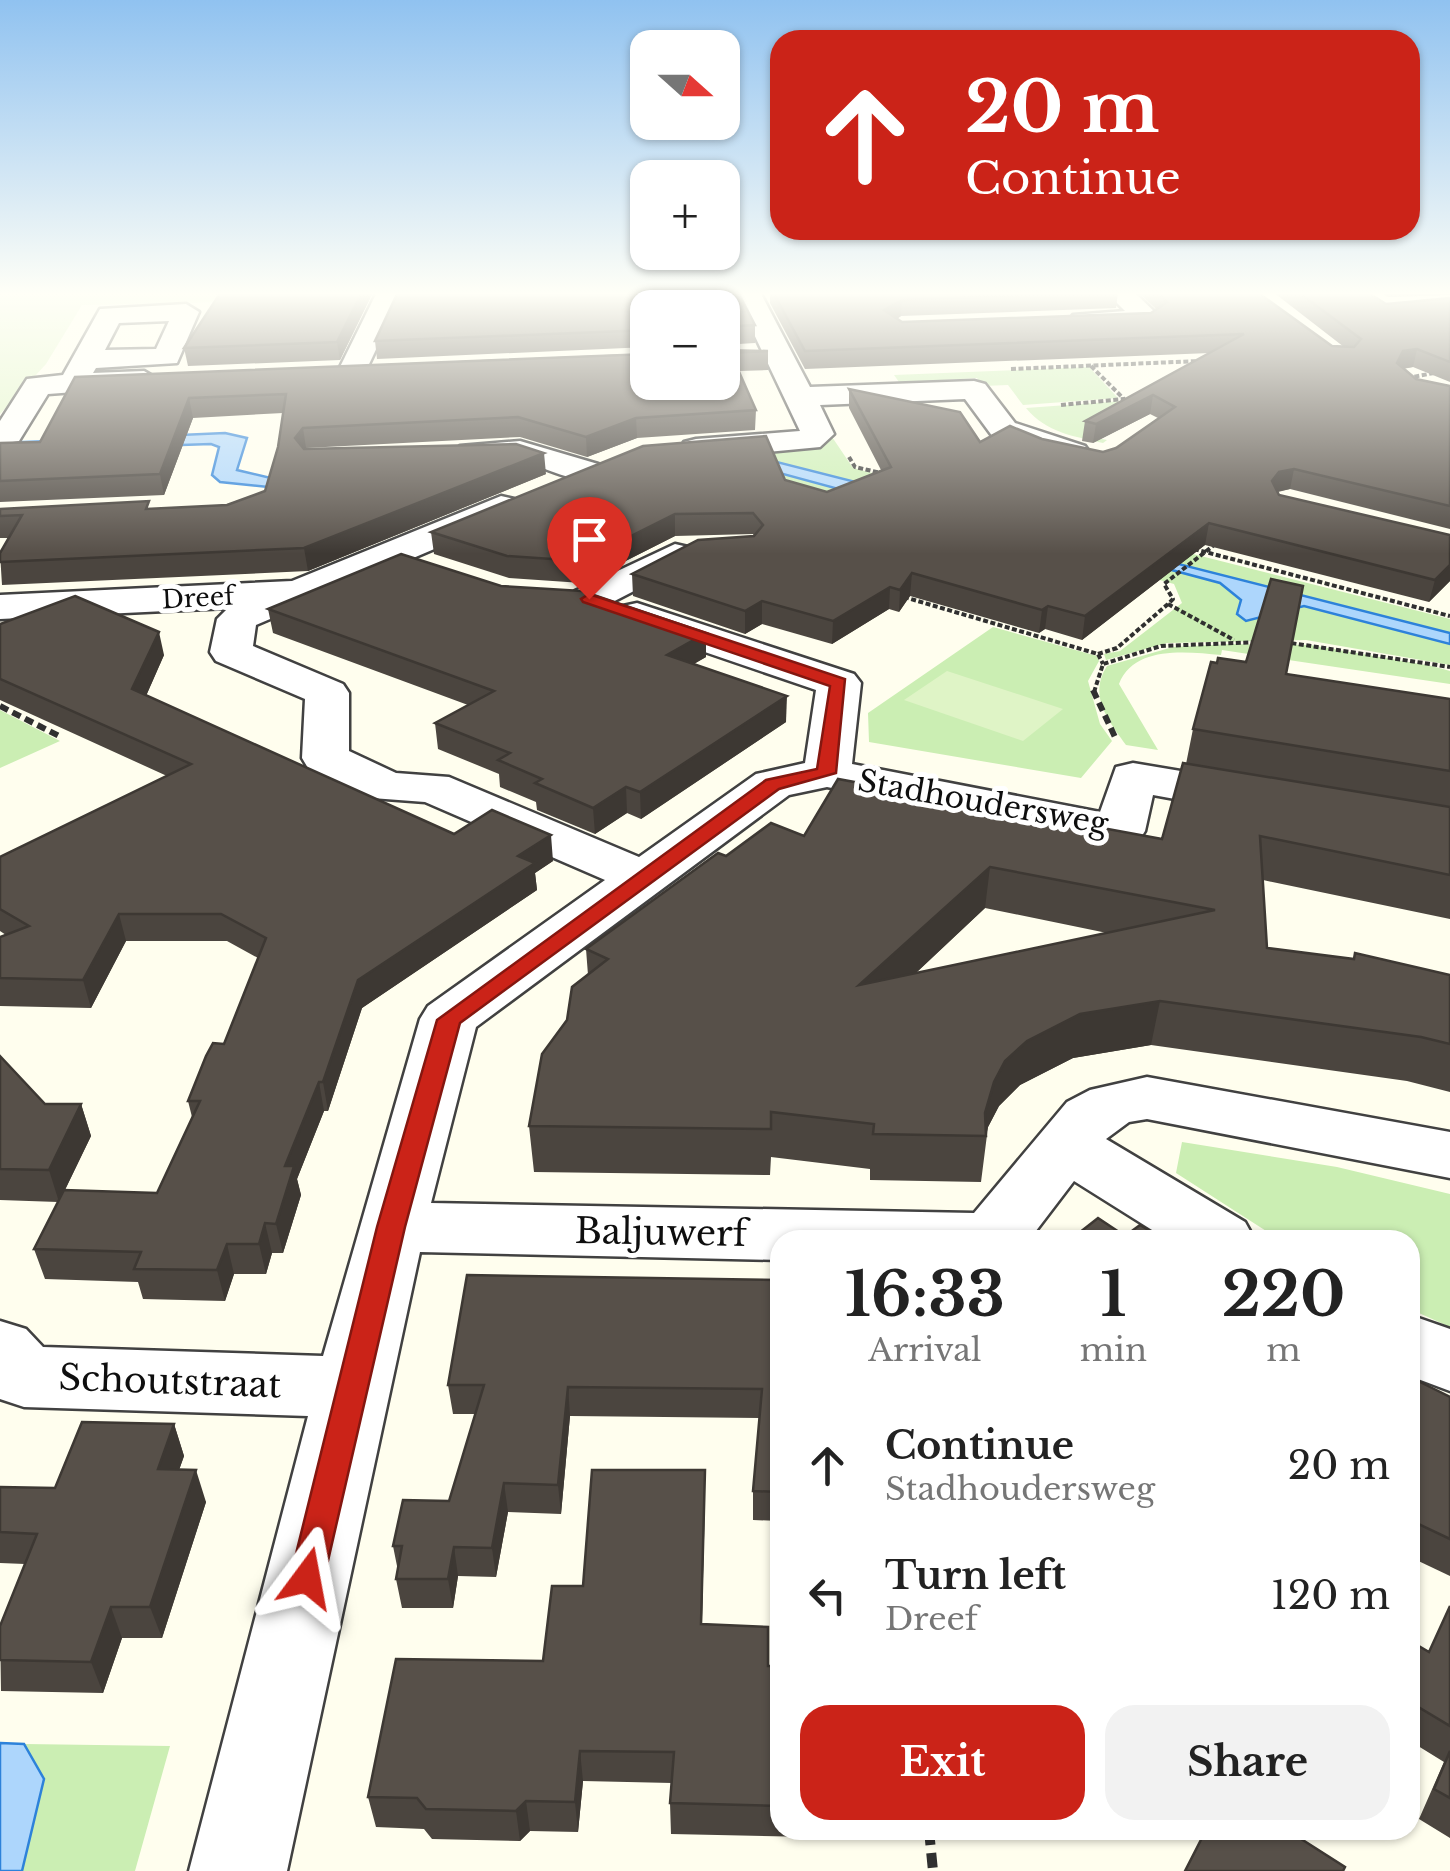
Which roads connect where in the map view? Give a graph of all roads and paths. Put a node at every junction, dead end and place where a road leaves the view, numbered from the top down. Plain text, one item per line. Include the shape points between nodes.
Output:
1 (52, 379) edge
2 (795, 379) edge
3 (1104, 379) edge
4 (808, 397) junction
5 (1152, 427) joint
6 (0, 434) edge
7 (656, 451) edge
8 (447, 454) edge
9 (620, 458) edge
10 (586, 472) junction
11 (892, 476) edge
12 (1221, 540) edge
13 (707, 547) edge
14 (1188, 548) edge
15 (388, 555) junction
16 (1204, 555) junction
17 (439, 575) edge
18 (298, 593) junction
19 (899, 596) edge
20 (966, 603) edge
21 (1168, 604) junction
22 (0, 606) edge
23 (952, 612) junction
24 (1450, 616) edge
25 (1235, 641) junction
26 (1098, 654) junction
27 (1103, 664) junction
28 (1450, 667) edge
29 (0, 706) edge
30 (62, 736) dead end
31 (826, 773) junction
32 (1133, 778) junction
33 (1302, 806) edge
34 (644, 878) junction
35 (1066, 1144) junction
36 (1450, 1155) edge
37 (391, 1227) junction
38 (1000, 1230) edge
39 (1205, 1230) edge
40 (770, 1235) edge
41 (1420, 1348) edge
42 (0, 1350) edge
43 (1450, 1360) edge
44 (352, 1387) junction
45 (930, 1840) edge
46 (238, 1871) edge
47 (933, 1871) edge

1 - 6 street via 38,384 8,434
2 - 4 street
3 - 5 path
4 - 5 street via 974,390 1017,438 1099,458
4 - 7 street via 818,434 809,440
4 - 11 path via 855,467
8 - 10 street via 520,451
9 - 10 street, Dreef
10 - 15 street, Dreef
12 - 16 path
13 - 31 street via 690,547 572,598 839,683
14 - 16 path
15 - 17 street
15 - 18 street, Dreef
16 - 21 path via 1164,584 1172,598
16 - 24 path
18 - 22 street, Dreef
18 - 34 street via 238,619 231,652 327,692 325,758 389,788 432,788
19 - 23 path
20 - 23 path
21 - 25 path
21 - 26 path via 1118,648
23 - 26 path
25 - 27 path via 1161,646
25 - 28 path via 1310,643
26 - 27 path
27 - 32 path via 1094,678 1095,701
29 - 30 path
31 - 32 street, Stadhoudersweg via 1120,830
31 - 34 street, Stadhoudersweg via 773,784
32 - 33 street, Stadhoudersweg
34 - 37 street, Stadhoudersweg via 449,1020
35 - 36 street, Baljuwerf via 1089,1117 1147,1098
35 - 38 street, Baljuwerf
35 - 39 street
37 - 40 street, Baljuwerf
37 - 44 street, Stadhoudersweg
41 - 43 street
42 - 44 street, Schoutstraat via 24,1377
44 - 46 street, Stadhoudersweg
45 - 47 path

